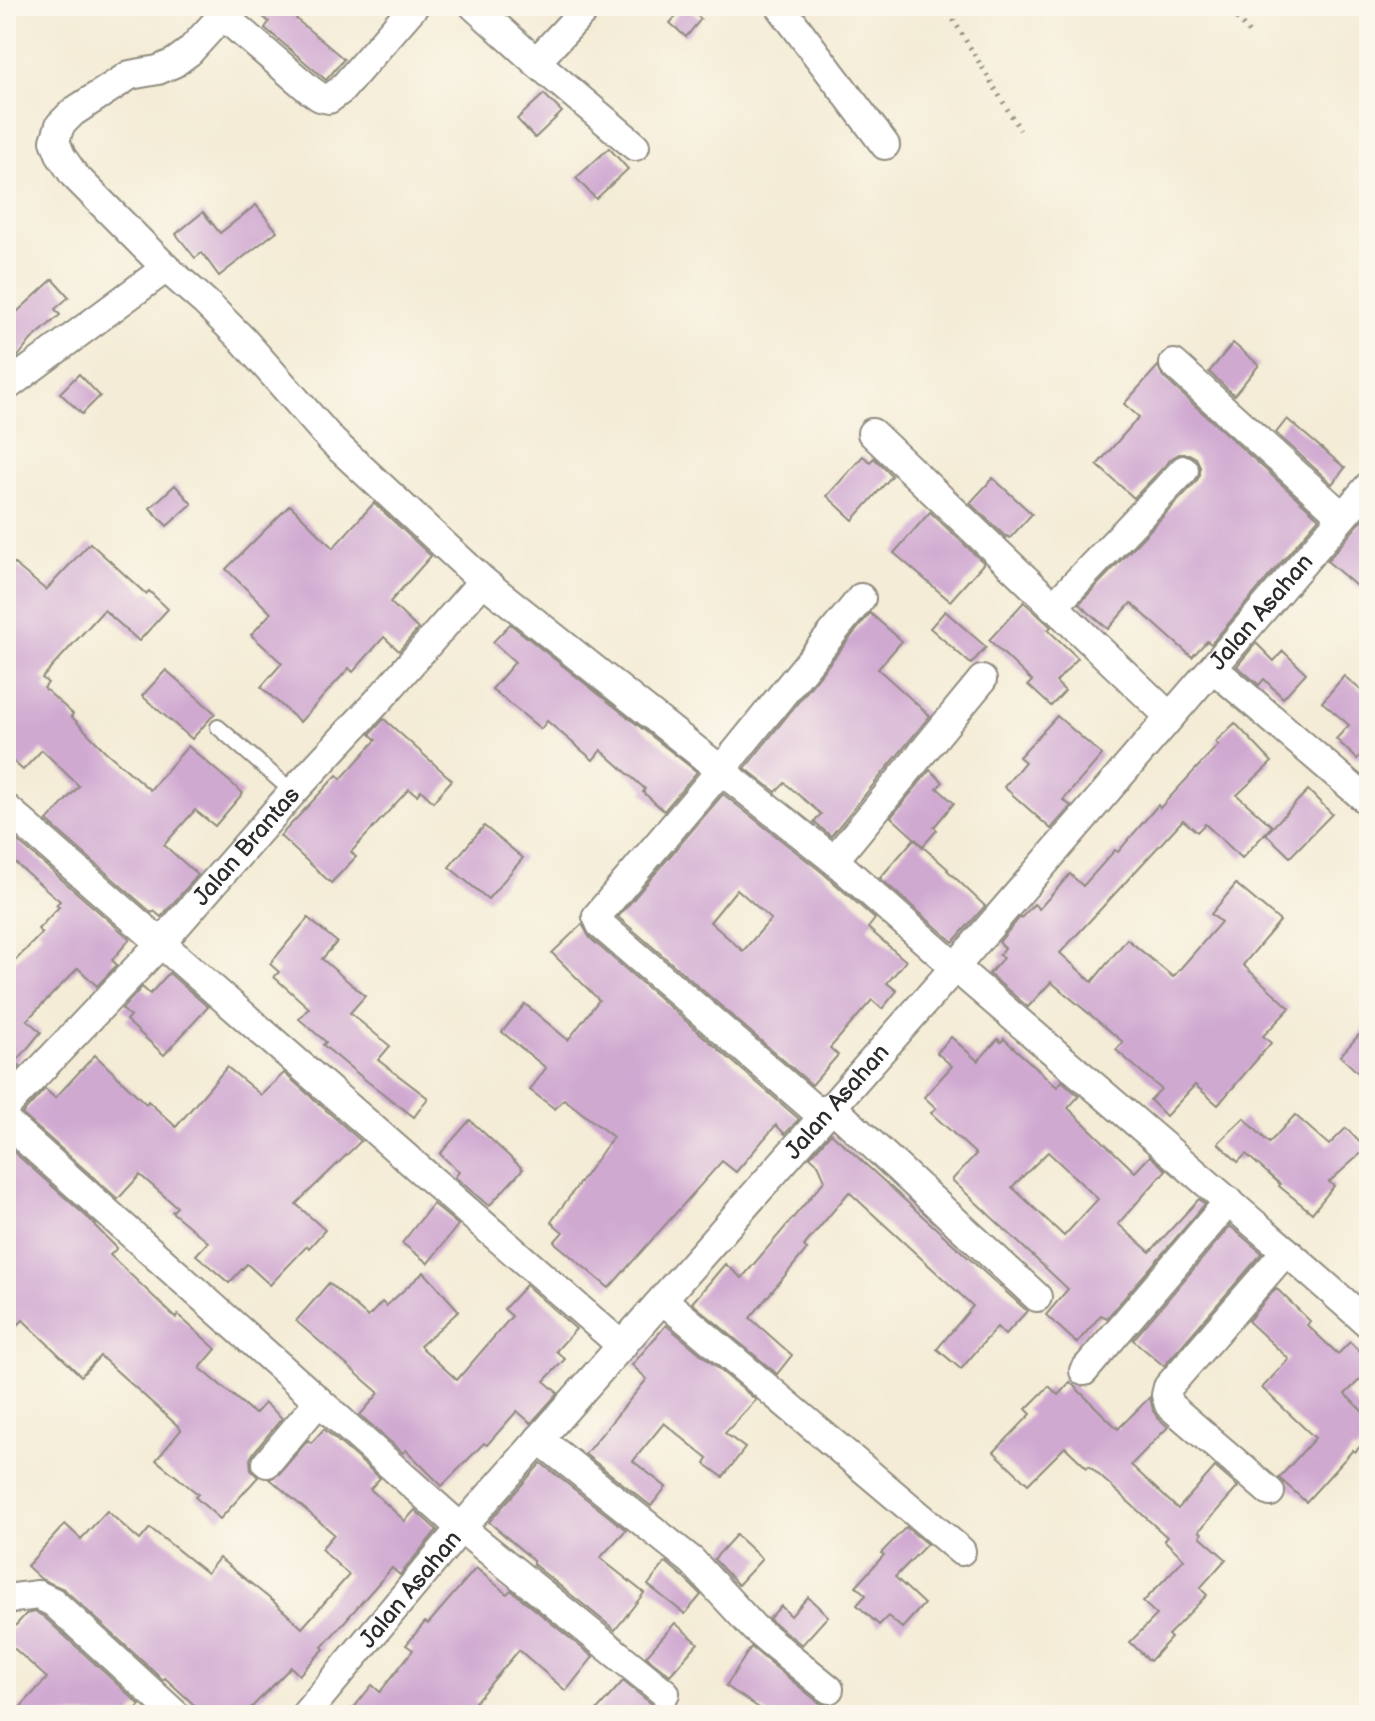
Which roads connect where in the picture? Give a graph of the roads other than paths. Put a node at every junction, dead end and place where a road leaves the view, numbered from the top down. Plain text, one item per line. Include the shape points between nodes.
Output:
1 (414, 6) edge
2 (474, 6) edge
3 (588, 6) edge
4 (780, 6) edge
5 (227, 11) edge
6 (536, 62) junction
7 (885, 145) dead end
8 (635, 146) dead end
9 (166, 268) junction
10 (1174, 364) dead end
11 (6, 387) edge
12 (872, 433) dead end
13 (1184, 470) dead end
14 (1369, 486) edge
15 (1342, 516) junction
16 (483, 581) junction
17 (861, 598) dead end
18 (1053, 607) junction
19 (1213, 668) junction
20 (982, 680) dead end
21 (1169, 716) junction
22 (218, 727) dead end
23 (721, 770) junction
24 (293, 792) junction
25 (1369, 802) edge
26 (6, 808) edge
27 (834, 860) junction
28 (161, 943) junction
29 (955, 967) junction
30 (6, 1106) edge
31 (826, 1111) junction
32 (6, 1122) edge
33 (1229, 1201) junction
34 (1286, 1251) junction
35 (1037, 1297) dead end
36 (663, 1300) junction
37 (1369, 1324) edge
38 (622, 1346) junction
39 (1084, 1371) dead end
40 (319, 1401) junction
41 (539, 1439) junction
42 (267, 1463) dead end
43 (1270, 1492) dead end
44 (461, 1528) junction
45 (961, 1551) dead end
46 (6, 1599) edge
47 (829, 1689) dead end
48 (665, 1693) dead end
49 (176, 1715) edge
50 (305, 1715) edge

1 - 5 street via 329,99 310,90
2 - 6 street
3 - 6 street
4 - 7 street
5 - 9 street via 174,63 130,75 73,112 60,125 55,141 74,175
6 - 8 street
9 - 11 street
9 - 16 street via 244,341 333,442
10 - 15 street
12 - 18 street
13 - 18 street
14 - 15 street, Jalan Asahan
15 - 19 street, Jalan Asahan
16 - 23 street
16 - 24 street, Jalan Brantas
17 - 23 street
18 - 21 street
19 - 21 street, Jalan Asahan
19 - 25 street
20 - 27 street
21 - 29 street, Jalan Asahan
22 - 24 lane
23 - 27 street
23 - 31 street via 600,911 597,921
24 - 28 street, Jalan Brantas
26 - 28 street
27 - 29 street
28 - 30 street, Jalan Brantas
28 - 38 street
29 - 31 street, Jalan Asahan
29 - 33 street
31 - 35 street
31 - 36 street, Jalan Asahan
32 - 40 street
33 - 34 street
33 - 39 street
34 - 37 street
34 - 43 street via 1166,1395 1169,1405
36 - 38 street, Jalan Asahan
36 - 45 street
38 - 41 street, Jalan Asahan
40 - 42 street
40 - 44 street
41 - 44 street, Jalan Asahan
41 - 47 street via 692,1561 754,1628
44 - 48 street
44 - 50 street, Jalan Asahan
46 - 49 street via 38,1595 53,1602

